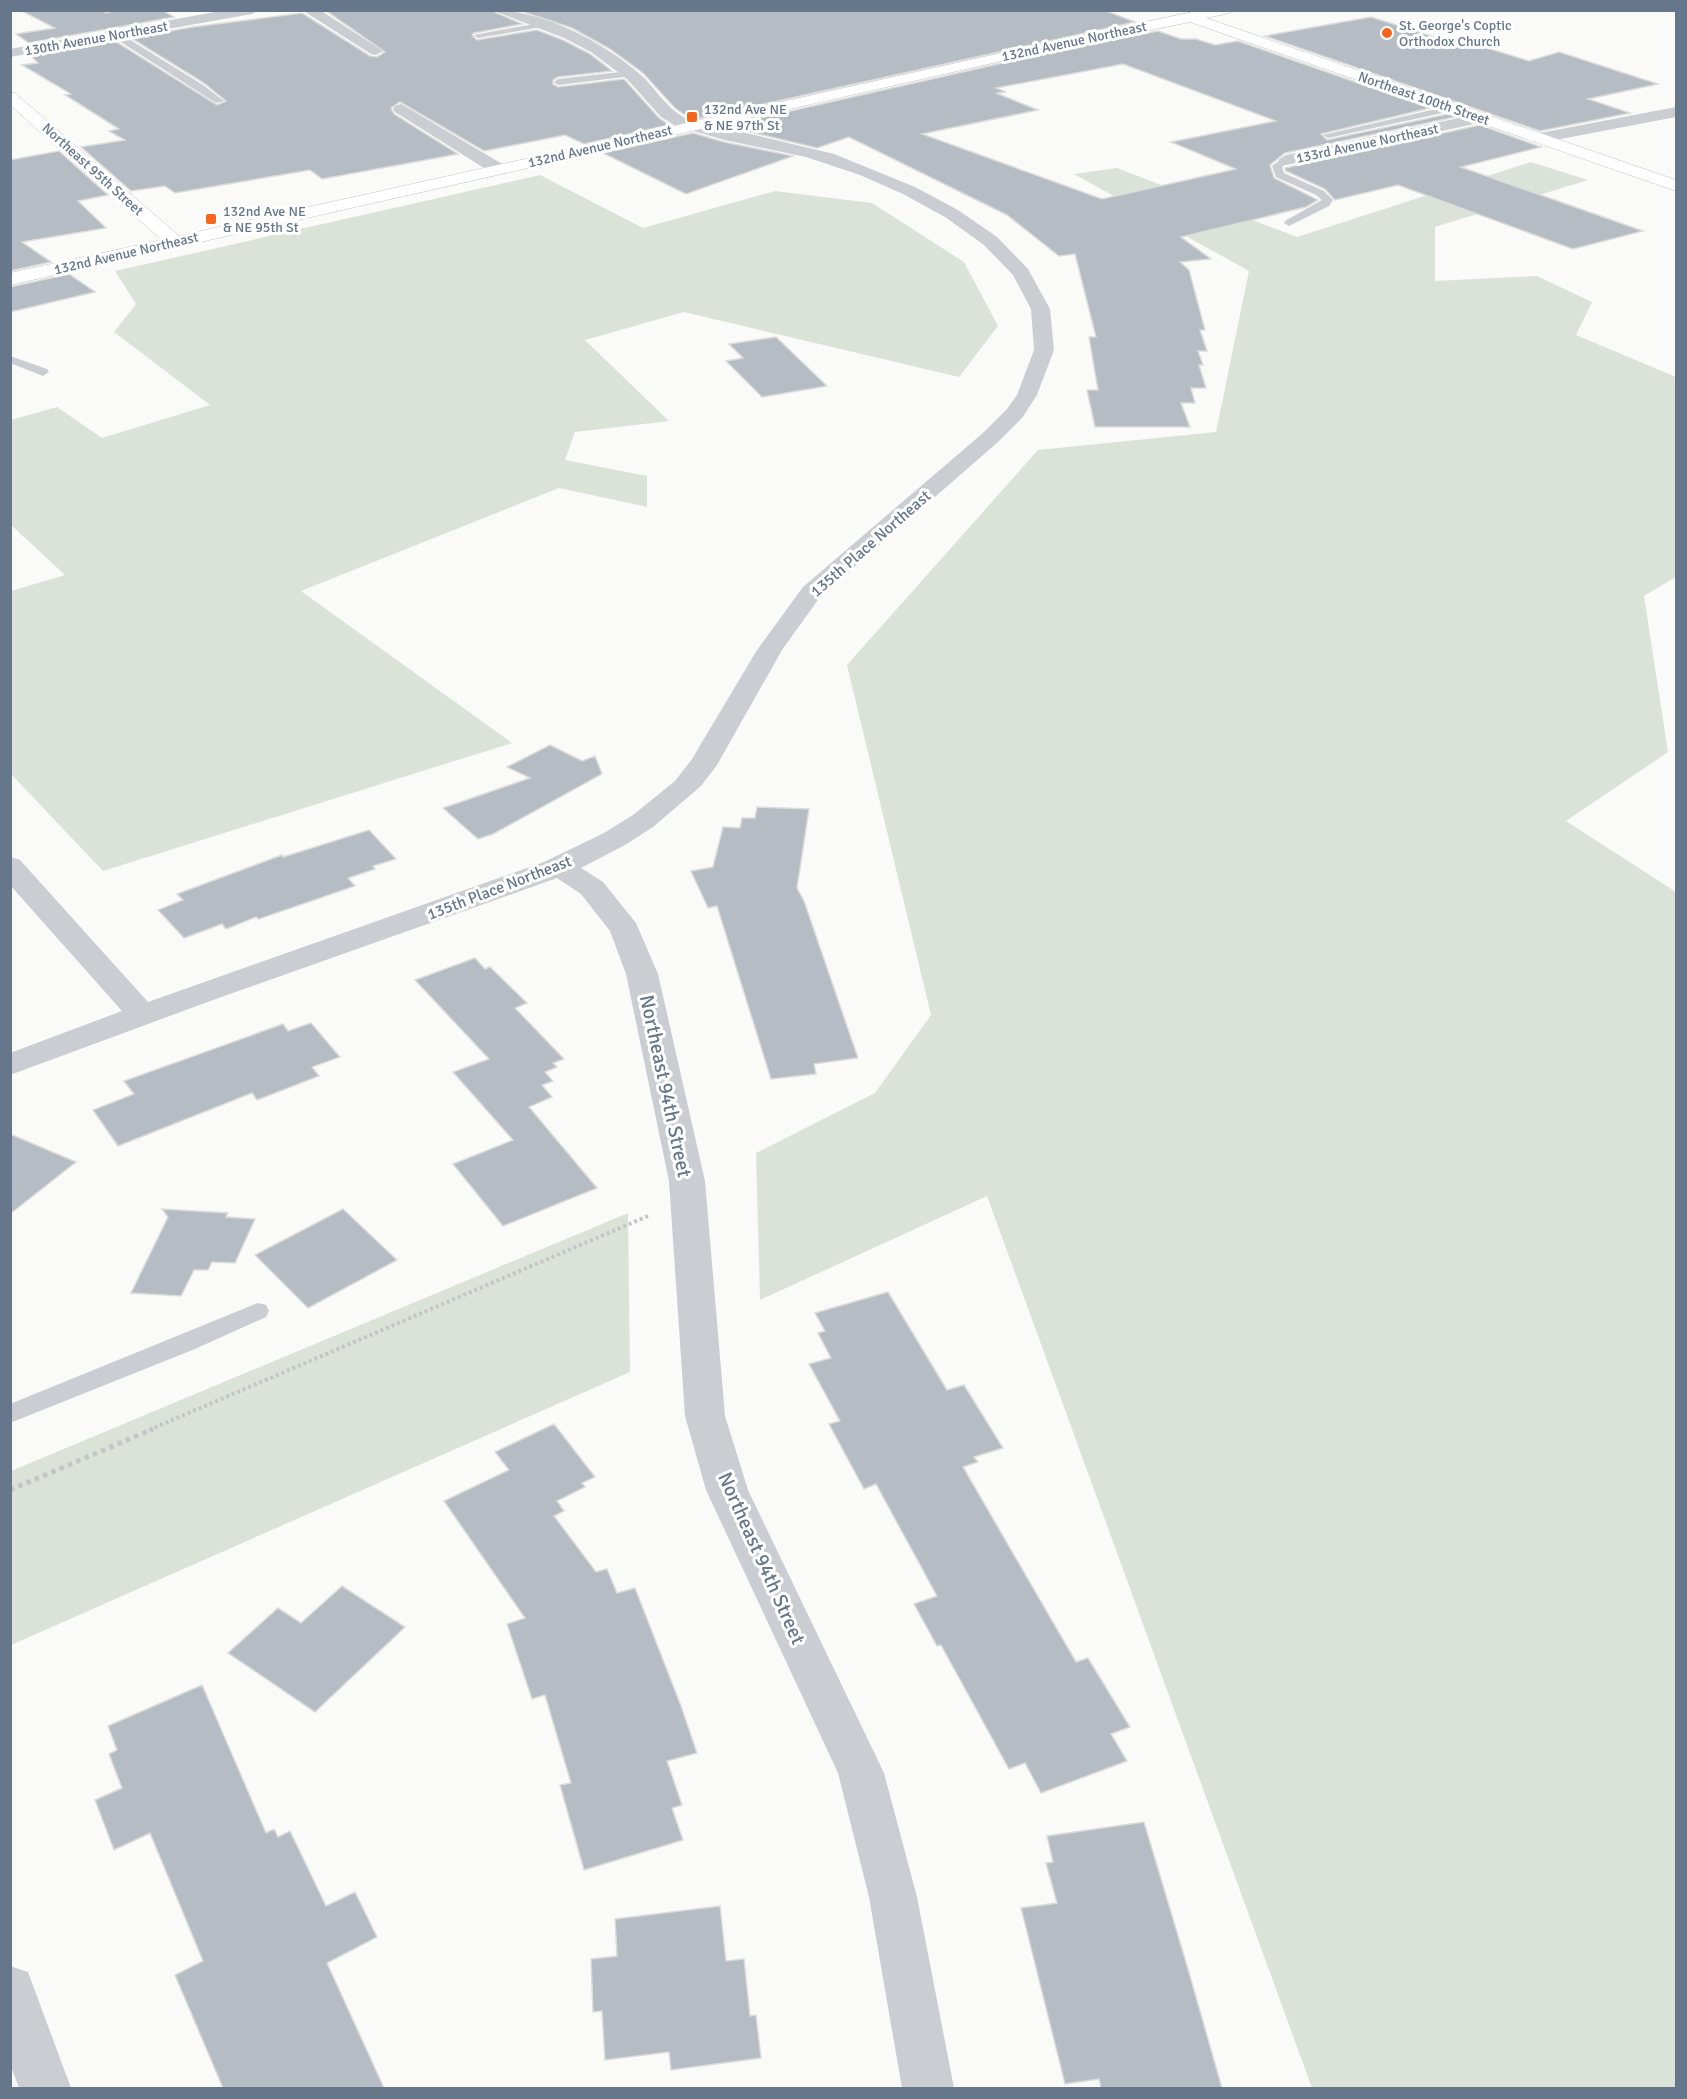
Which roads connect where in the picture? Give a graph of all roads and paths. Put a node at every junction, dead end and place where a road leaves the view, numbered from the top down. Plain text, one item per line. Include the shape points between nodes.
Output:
1 (252, 10) edge
2 (309, 10) edge
3 (499, 10) edge
4 (1172, 10) edge
5 (1226, 10) edge
6 (1190, 17) junction
7 (539, 24) junction
8 (116, 35) junction
9 (478, 35) dead end
10 (376, 51) dead end
11 (10, 53) edge
12 (629, 74) junction
13 (558, 82) dead end
14 (10, 96) edge
15 (219, 101) dead end
16 (1454, 108) junction
17 (401, 109) dead end
18 (1677, 112) edge
19 (1482, 118) junction
20 (690, 126) junction
21 (1328, 135) dead end
22 (1540, 138) junction
23 (1286, 160) joint
24 (498, 169) junction
25 (1677, 186) edge
26 (1289, 223) dead end
27 (175, 242) junction
28 (10, 279) edge
29 (10, 359) edge
30 (43, 372) dead end
31 (10, 866) edge
32 (560, 867) junction
33 (142, 1014) junction
34 (10, 1065) edge
35 (648, 1216) dead end
36 (258, 1311) dead end
37 (10, 1414) edge
38 (10, 1490) edge
39 (10, 1989) edge
40 (45, 2088) edge
41 (928, 2088) edge

1 - 8 street, 130th Avenue Northeast
2 - 10 street
3 - 7 street, 135th Place Northeast
4 - 6 street, Northeast 100th Street
5 - 6 street, 132nd Avenue Northeast
6 - 16 street, Northeast 100th Street
6 - 20 street, 132nd Avenue Northeast
7 - 9 lane
7 - 12 street, 135th Place Northeast via 580,40
8 - 11 street, 130th Avenue Northeast
8 - 15 lane
12 - 13 lane
12 - 20 street, 135th Place Northeast via 665,115
14 - 27 street, Northeast 95th Street
16 - 19 street, Northeast 100th Street
16 - 21 lane
17 - 24 street
18 - 22 street
19 - 22 street, Northeast 100th Street
19 - 23 street, 133rd Avenue Northeast
20 - 24 street, 132nd Avenue Northeast
20 - 32 street, 135th Place Northeast via 828,159 880,178 964,220 996,243 1018,267 1036,298 1046,331 1042,364 1026,398 1005,423 823,580 793,613 695,776 643,820
22 - 25 street, Northeast 100th Street
23 - 26 lane via 1277,166 1280,175 1328,200
24 - 27 street, 132nd Avenue Northeast
27 - 28 street, 132nd Avenue Northeast
29 - 30 lane
31 - 33 street
32 - 33 street, 135th Place Northeast
32 - 41 street, Northeast 94th Street via 592,888 626,930 642,974 687,1181 705,1416 727,1490 861,1773 893,1897
33 - 34 street, 135th Place Northeast
35 - 38 path
36 - 37 lane
39 - 40 street

